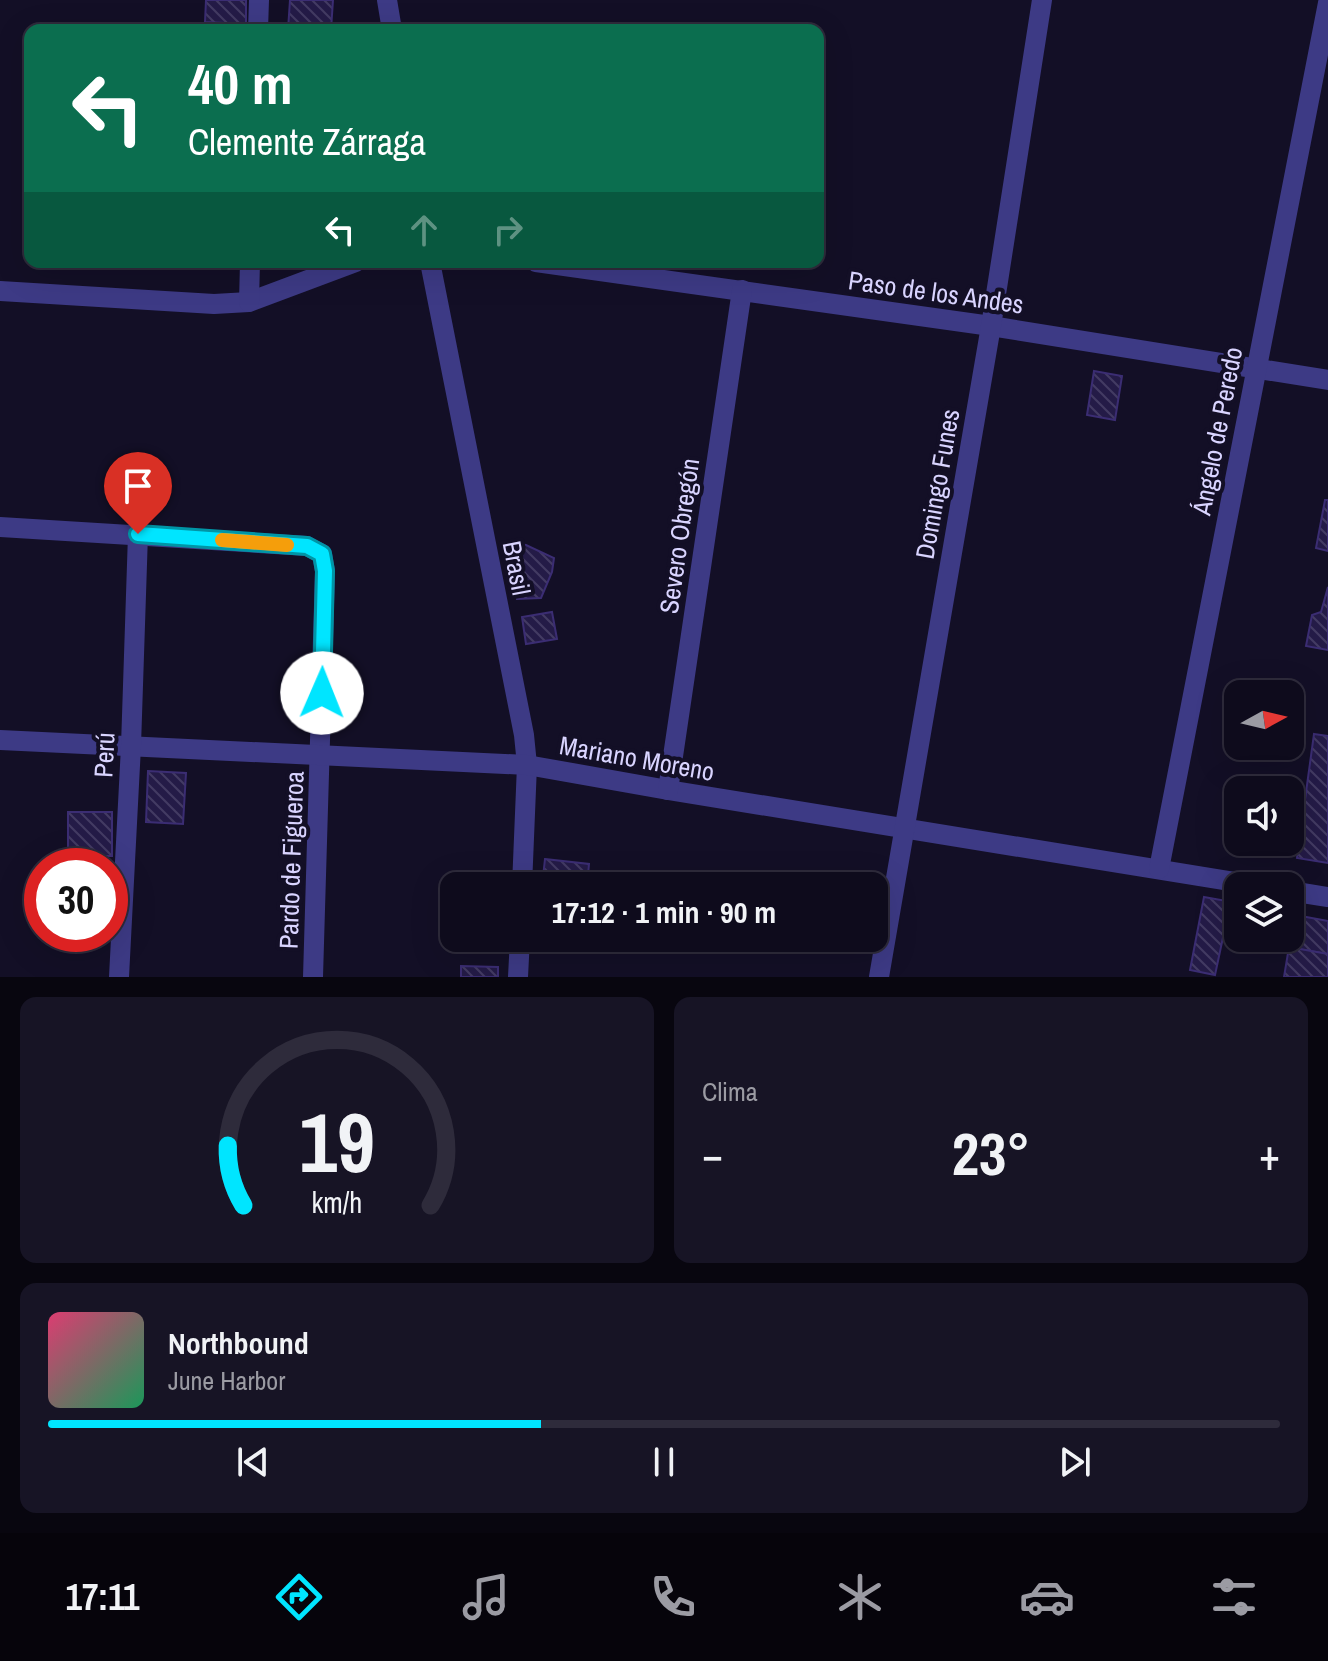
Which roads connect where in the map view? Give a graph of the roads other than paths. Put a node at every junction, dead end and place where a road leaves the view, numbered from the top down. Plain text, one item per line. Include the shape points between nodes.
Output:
1 (259, 0) edge
2 (387, 0) edge
3 (1042, 0) edge
4 (1328, 3) edge
5 (258, 24) edge
6 (391, 24) edge
7 (250, 268) edge
8 (340, 268) edge
9 (431, 268) edge
10 (580, 268) edge
11 (742, 290) junction
12 (0, 291) edge
13 (249, 302) junction
14 (991, 326) junction
15 (1256, 368) junction
16 (1328, 380) edge
17 (0, 527) edge
18 (138, 534) junction
19 (0, 740) edge
20 (131, 746) junction
21 (320, 755) junction
22 (527, 765) junction
23 (668, 790) junction
24 (903, 828) junction
25 (1159, 869) junction
26 (523, 872) edge
27 (1224, 880) edge
28 (1304, 893) edge
29 (1328, 897) edge
30 (519, 952) edge
31 (119, 977) edge
32 (313, 977) edge
33 (518, 977) edge
34 (879, 977) edge

1 - 5 street
2 - 6 street
3 - 14 street, Domingo Funes
4 - 15 street, Ángelo de Peredo
7 - 13 street
8 - 13 street
9 - 22 street, Brasil
10 - 11 street, Paso de los Andes
11 - 14 street, Paso de los Andes
11 - 23 street, Severo Obregón
12 - 13 street
14 - 15 street, Paso de los Andes
14 - 24 street, Domingo Funes
15 - 16 street, Paso de los Andes
15 - 25 street, Ángelo de Peredo
17 - 18 street
18 - 20 street, Perú
18 - 21 street, Pardo de Figueroa via 307,546 322,554
19 - 20 street, Mariano Moreno
20 - 21 street, Mariano Moreno
20 - 31 street, Perú
21 - 22 street, Mariano Moreno
21 - 32 street, Pardo de Figueroa
22 - 23 street, Mariano Moreno
22 - 26 street, Brasil
23 - 24 street, Mariano Moreno
24 - 25 street, Mariano Moreno
24 - 34 street, Domingo Funes
25 - 27 street, Mariano Moreno
28 - 29 street
30 - 33 street

